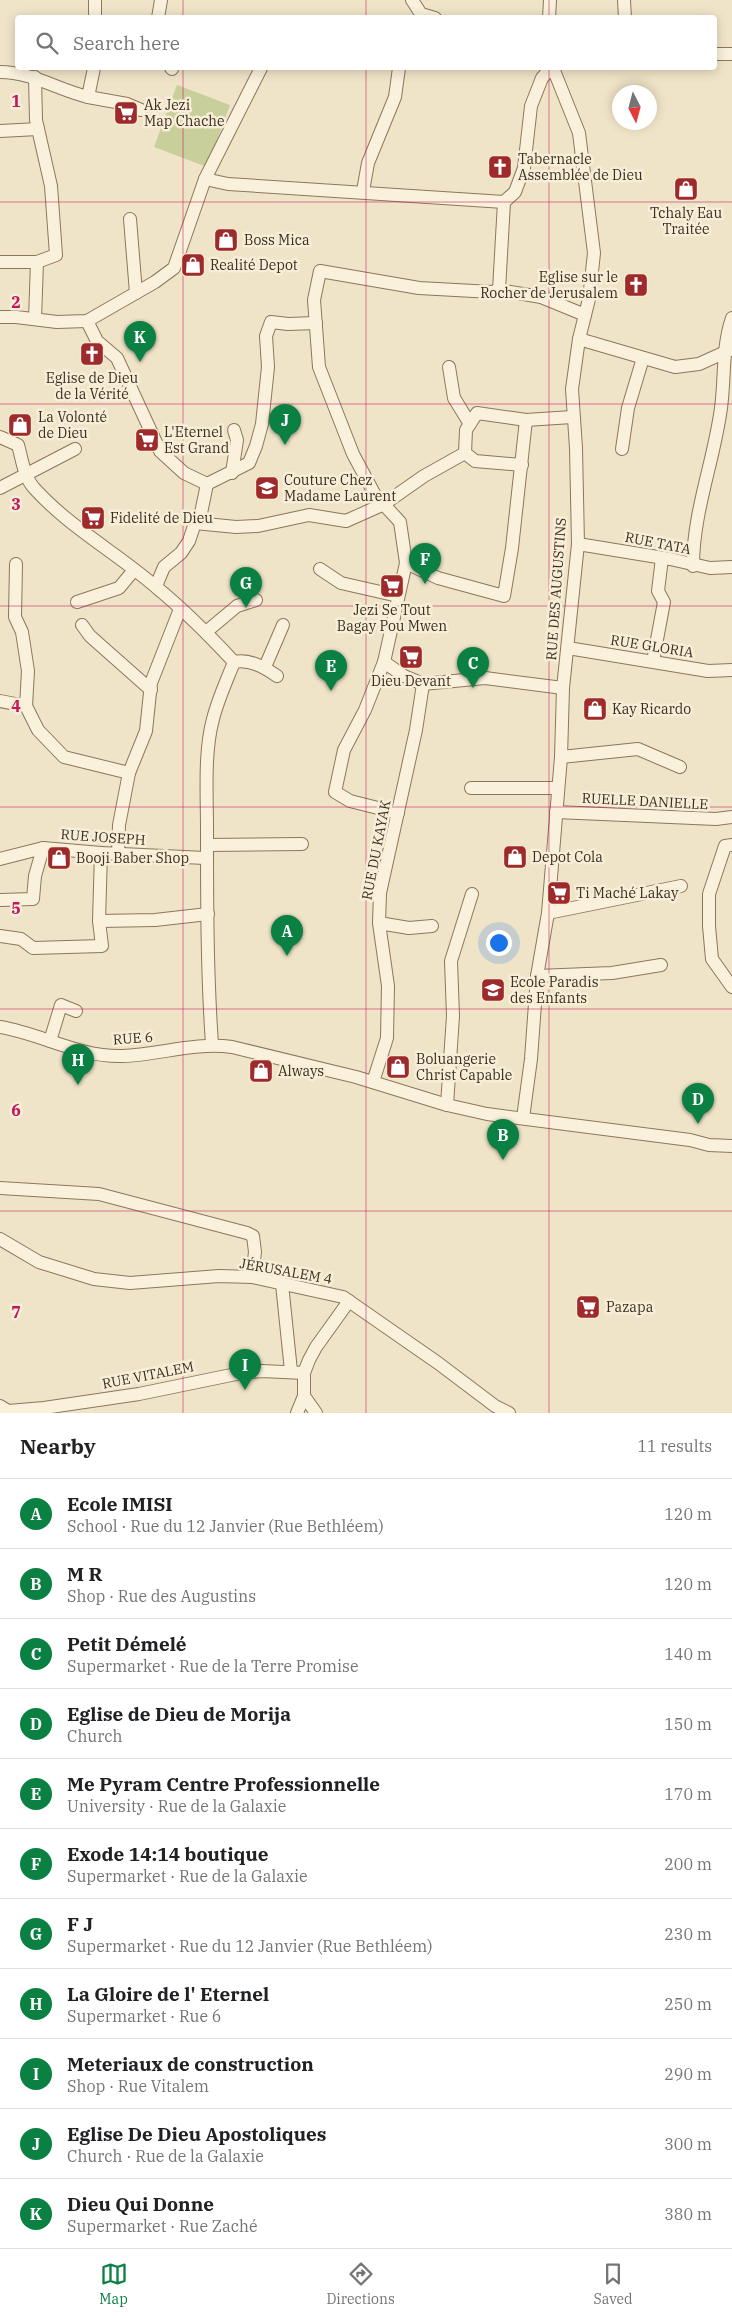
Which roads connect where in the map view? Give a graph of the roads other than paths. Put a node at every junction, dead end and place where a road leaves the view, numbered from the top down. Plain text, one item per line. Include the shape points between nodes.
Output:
1 (95, 0) edge
2 (161, 0) edge
3 (412, 0) edge
4 (550, 0) edge
5 (624, 0) edge
6 (95, 15) edge
7 (158, 15) edge
8 (420, 15) edge
9 (549, 15) edge
10 (624, 15) edge
11 (717, 54) edge
12 (732, 54) edge
13 (94, 70) edge
14 (260, 70) edge
15 (400, 70) edge
16 (550, 70) edge
17 (553, 70) edge
18 (0, 72) edge
19 (35, 77) junction
20 (88, 97) junction
21 (141, 110) dead end
22 (38, 129) junction
23 (0, 131) edge
24 (205, 180) junction
25 (363, 192) junction
26 (504, 202) junction
27 (130, 219) dead end
28 (0, 262) edge
29 (38, 262) junction
30 (499, 290) junction
31 (136, 294) junction
32 (585, 315) junction
33 (0, 317) edge
34 (732, 318) edge
35 (35, 319) junction
36 (88, 321) junction
37 (316, 323) junction
38 (579, 339) junction
39 (728, 350) edge
40 (643, 358) junction
41 (449, 367) dead end
42 (572, 417) junction
43 (526, 420) junction
44 (470, 424) junction
45 (234, 430) dead end
46 (0, 437) edge
47 (75, 449) dead end
48 (622, 449) dead end
49 (465, 454) junction
50 (522, 465) junction
51 (232, 473) junction
52 (26, 474) junction
53 (207, 484) junction
54 (0, 488) edge
55 (384, 504) junction
56 (195, 524) junction
57 (578, 544) junction
58 (662, 558) junction
59 (406, 563) junction
60 (16, 564) dead end
61 (694, 566) junction
62 (732, 567) edge
63 (320, 569) dead end
64 (134, 570) junction
65 (156, 586) junction
66 (398, 596) junction
67 (256, 600) dead end
68 (77, 602) dead end
69 (180, 609) junction
70 (82, 625) dead end
71 (283, 625) dead end
72 (206, 632) junction
73 (568, 648) junction
74 (653, 661) junction
75 (234, 662) junction
76 (384, 662) junction
77 (265, 667) junction
78 (732, 670) edge
79 (277, 676) dead end
80 (423, 684) junction
81 (563, 688) junction
82 (151, 690) junction
83 (0, 701) edge
84 (26, 706) junction
85 (561, 757) junction
86 (680, 766) dead end
87 (129, 773) junction
88 (471, 788) dead end
89 (557, 788) junction
90 (556, 812) junction
91 (398, 813) junction
92 (732, 817) edge
93 (207, 844) junction
94 (302, 844) dead end
95 (732, 845) edge
96 (43, 848) junction
97 (101, 854) junction
98 (118, 854) junction
99 (205, 858) junction
100 (0, 859) edge
101 (681, 886) dead end
102 (472, 894) dead end
103 (0, 900) edge
104 (548, 913) junction
105 (208, 914) junction
106 (99, 921) junction
107 (379, 924) junction
108 (432, 926) dead end
109 (0, 936) edge
110 (660, 965) dead end
111 (537, 976) junction
112 (732, 987) edge
113 (76, 1011) dead end
114 (0, 1027) edge
115 (50, 1041) junction
116 (212, 1044) junction
117 (373, 1082) junction
118 (447, 1105) junction
119 (523, 1118) junction
120 (732, 1146) edge
121 (0, 1188) edge
122 (0, 1240) edge
123 (252, 1277) junction
124 (282, 1284) junction
125 (349, 1301) junction
126 (290, 1371) junction
127 (304, 1372) junction
128 (304, 1396) junction
129 (0, 1406) edge
130 (297, 1413) edge
131 (316, 1413) edge
132 (509, 1413) edge

1 - 6 street
2 - 7 street
3 - 8 street
4 - 9 street
5 - 10 street
11 - 12 street
13 - 20 street
14 - 24 street
15 - 25 street via 395,97 368,163
16 - 26 street via 542,78 531,106 524,168 515,192
17 - 32 street, RUE DES AUGUSTINS via 579,132 589,195 594,253
18 - 19 street
19 - 20 street via 53,87
19 - 22 street
20 - 21 street
22 - 23 street
22 - 29 street via 50,186 56,255
24 - 25 street
24 - 31 street via 174,268
25 - 26 street
26 - 30 street
27 - 31 street
28 - 29 street
29 - 35 street
30 - 32 street via 541,297
30 - 37 street via 419,288 320,271 314,300
31 - 36 street
32 - 38 street, RUE DES AUGUSTINS
33 - 35 street
34 - 39 street
35 - 36 street
36 - 53 street via 97,342 117,358 160,451 184,474
37 - 51 street via 271,322 266,336 268,367 262,424 249,463
37 - 55 street via 319,367 353,454 375,495
38 - 40 street
38 - 42 street, RUE DES AUGUSTINS via 572,389
39 - 40 street via 699,364 674,367
39 - 61 street via 712,459 698,509
40 - 48 street via 628,408
41 - 44 street via 454,398
42 - 43 street
42 - 57 street, RUE DES AUGUSTINS via 576,448
43 - 44 street via 477,413
43 - 50 street
44 - 49 street via 466,430
45 - 51 street via 237,440
46 - 52 street via 18,445
47 - 52 street
49 - 50 street via 475,461
49 - 55 street
50 - 59 street via 504,596 438,578
51 - 53 street
52 - 54 street
52 - 64 street via 33,487 80,529
53 - 56 street via 200,518
55 - 56 street via 346,521 308,514 258,526
55 - 59 street via 400,522
56 - 65 street via 189,541 181,553 164,567
57 - 58 street, RUE TATA
57 - 73 street, RUE DES AUGUSTINS
58 - 61 street, RUE TATA
58 - 74 street via 658,591 664,602
59 - 66 street
60 - 84 street via 16,617 22,632 28,671
61 - 62 street, RUE TATA
63 - 66 street via 341,583
64 - 65 street
64 - 68 street via 119,588
65 - 69 street
66 - 76 street
67 - 72 street via 237,606
69 - 72 street
69 - 82 street
70 - 82 street via 90,636
71 - 77 street
72 - 75 street
73 - 74 street, RUE GLORIA
73 - 81 street, RUE DES AUGUSTINS
74 - 78 street, RUE GLORIA via 708,671
75 - 77 street via 242,660
75 - 93 street via 212,720 207,768
76 - 80 street
76 - 91 street via 365,710 344,750 335,792 350,801
77 - 79 street
80 - 81 street via 486,678
80 - 91 street, RUE DU KAYAK
81 - 85 street, RUE DES AUGUSTINS
82 - 87 street via 146,731
83 - 84 street
84 - 87 street via 38,730 64,757
85 - 86 street via 638,749
85 - 89 street, RUE DES AUGUSTINS
87 - 98 street via 119,825
88 - 89 street
89 - 90 street, RUE DES AUGUSTINS
90 - 92 street, RUELLE DANIELLE
90 - 104 street, RUE DES AUGUSTINS
91 - 107 street, RUE DU KAYAK via 380,893
93 - 94 street
93 - 99 street
95 - 112 street via 724,846 709,894 709,926 712,959
96 - 97 street, RUE JOSEPH
96 - 100 street, RUE JOSEPH
96 - 103 street via 33,899
97 - 98 street, RUE JOSEPH
97 - 106 street
98 - 99 street, RUE JOSEPH
99 - 105 street
101 - 104 street
102 - 118 street via 451,961 454,1016
104 - 111 street, RUE DES AUGUSTINS
105 - 106 street via 155,920
105 - 116 street via 207,977
106 - 109 street via 102,946 33,948 21,939
107 - 108 street via 409,928
107 - 117 street, RUE DU KAYAK via 388,986 387,1038
110 - 111 street via 612,973
111 - 119 street, RUE DES AUGUSTINS
113 - 115 street via 61,1005
114 - 115 street, RUE 6 via 26,1031
115 - 116 street, RUE 6 via 91,1054 122,1056
116 - 117 street, RUE 6
117 - 118 street, RUE 6
118 - 119 street, RUE 6
119 - 120 street, RUE 6
121 - 123 street via 99,1194 247,1233 253,1236 255,1243
122 - 123 street, JÉRUSALEM 4 via 39,1262 94,1278 130,1283 219,1276
123 - 124 street, JÉRUSALEM 4
124 - 125 street, JÉRUSALEM 4
124 - 126 street
125 - 127 street via 316,1347
125 - 132 street, JÉRUSALEM 4
126 - 127 street, RUE VITALEM
126 - 129 street, RUE VITALEM via 241,1373 139,1394 44,1408 8,1411
127 - 128 street
128 - 130 street
128 - 131 street

